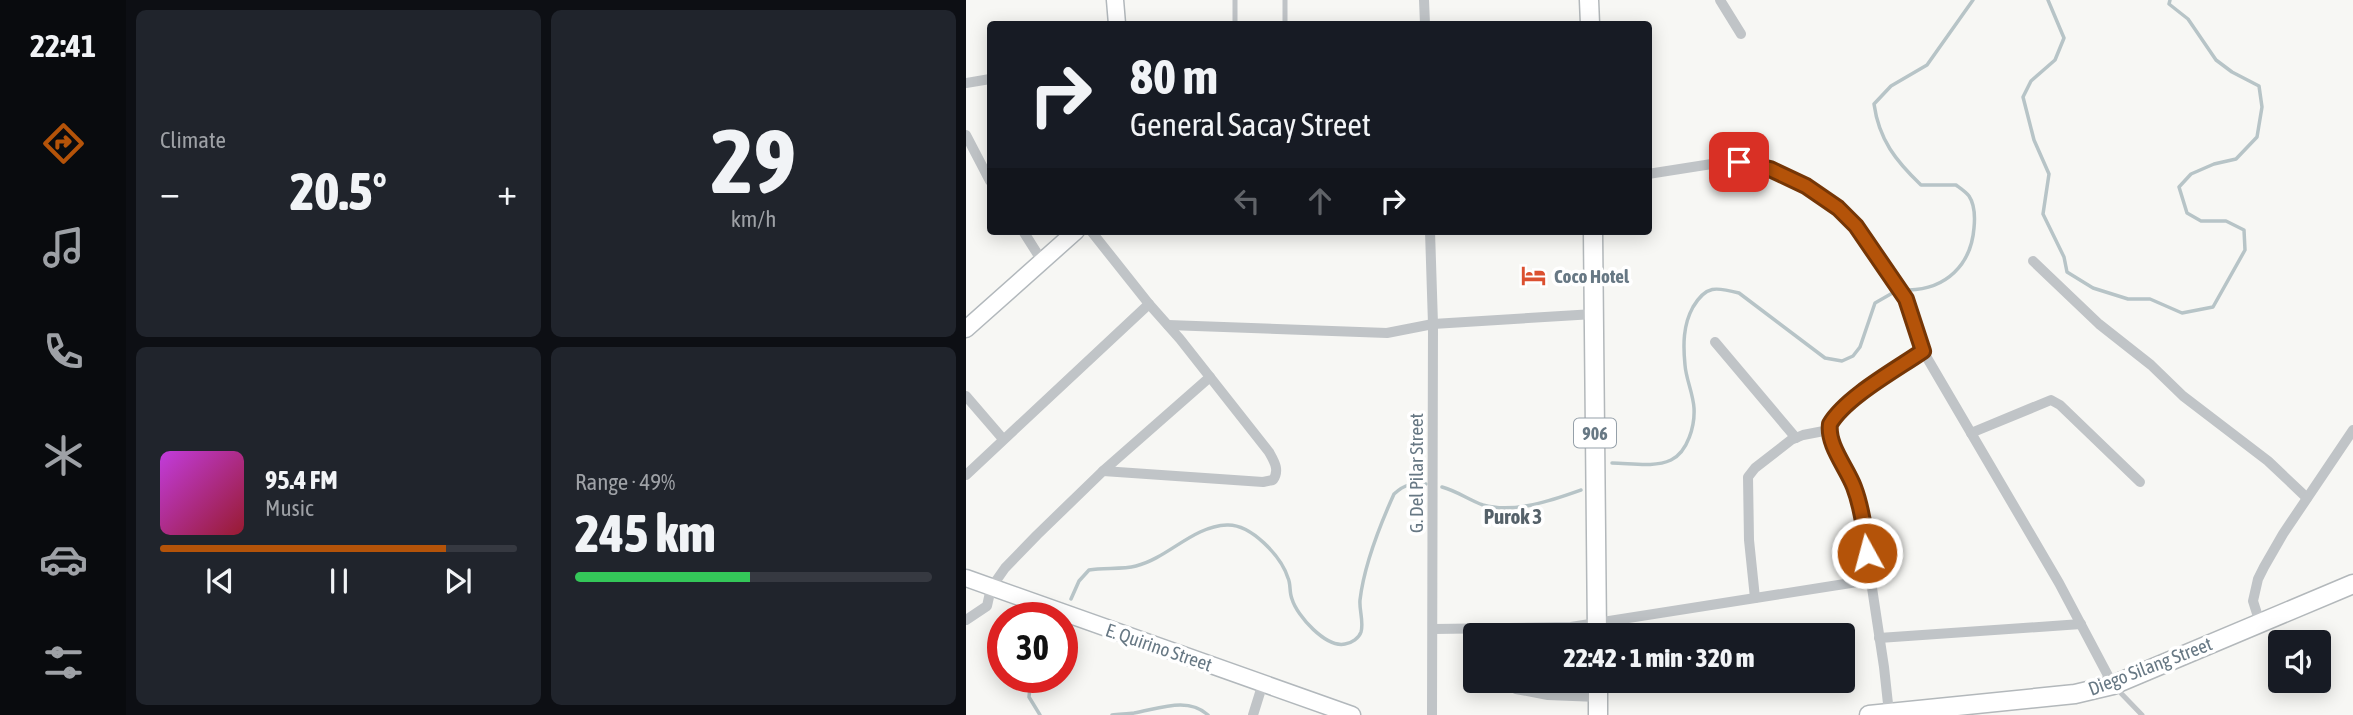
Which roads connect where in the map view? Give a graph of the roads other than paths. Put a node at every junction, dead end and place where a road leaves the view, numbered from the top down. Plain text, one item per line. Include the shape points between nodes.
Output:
1 (1115, 0) edge
2 (1235, 0) edge
3 (1285, 0) edge
4 (1424, 0) edge
5 (1590, 0) edge
6 (1720, 0) edge
7 (1117, 21) edge
8 (1235, 21) edge
9 (1285, 21) edge
10 (1425, 21) edge
11 (1590, 21) edge
12 (1741, 34) dead end
13 (987, 80) edge
14 (966, 83) edge
15 (966, 135) edge
16 (1652, 173) edge
17 (987, 175) edge
18 (1026, 235) edge
19 (1071, 235) edge
20 (1094, 235) edge
21 (1430, 235) edge
22 (1592, 235) edge
23 (1042, 261) junction
24 (2033, 261) dead end
25 (1149, 304) junction
26 (1594, 314) junction
27 (1433, 324) junction
28 (1168, 325) junction
29 (966, 329) edge
30 (1715, 342) dead end
31 (1923, 351) junction
32 (1210, 377) junction
33 (966, 396) edge
34 (1829, 430) junction
35 (2353, 430) edge
36 (1971, 433) junction
37 (1796, 438) junction
38 (1003, 439) junction
39 (1103, 471) junction
40 (966, 475) edge
41 (2140, 482) dead end
42 (2307, 498) junction
43 (966, 579) edge
44 (1870, 580) junction
45 (2353, 584) edge
46 (991, 587) junction
47 (1755, 598) junction
48 (966, 620) edge
49 (1596, 623) edge
50 (1627, 623) edge
51 (2260, 623) junction
52 (2081, 624) junction
53 (1434, 629) junction
54 (1463, 629) edge
55 (1879, 638) junction
56 (1263, 683) junction
57 (2113, 685) junction
58 (1537, 693) edge
59 (1598, 698) edge
60 (1940, 711) edge
61 (1889, 713) junction
62 (1254, 715) edge
63 (1352, 715) edge
64 (1433, 715) edge
65 (1869, 715) edge
66 (2142, 715) edge

1 - 7 main road
2 - 8 lane
3 - 9 lane
4 - 10 street
5 - 11 main road
6 - 12 street
13 - 14 street
15 - 17 street
16 - 31 street via 1739,162 1770,169 1806,186 1838,208 1866,240 1906,299
18 - 23 street
19 - 23 main road
20 - 25 street
21 - 27 street, G. Del Pilar Street
22 - 26 main road, 906
23 - 29 main road
24 - 42 street via 2099,324 2269,461
25 - 28 street
25 - 38 street
26 - 27 street
26 - 49 main road, 906
27 - 28 street via 1387,333
27 - 53 street, G. Del Pilar Street
28 - 32 street
30 - 37 street
31 - 34 street via 1842,408
31 - 36 street
32 - 39 street
32 - 39 street via 1269,452 1276,467 1273,480
33 - 38 street
34 - 37 street
34 - 44 street via 1859,502
35 - 42 street
36 - 41 street via 2051,400
36 - 52 street
37 - 47 street via 1748,477 1748,540
38 - 40 street
39 - 46 street
42 - 51 street via 2258,579 2253,601
43 - 46 main road, E. Quirino Street
44 - 47 street
44 - 55 street
45 - 51 main road, Diego Silang Street
46 - 48 street via 987,606
46 - 56 main road, E. Quirino Street
47 - 50 street
51 - 57 main road, Diego Silang Street
52 - 55 street
52 - 57 street
53 - 54 street
53 - 64 street, G. Del Pilar Street
55 - 61 street
56 - 62 street
56 - 63 main road, E. Quirino Street
57 - 60 main road, Diego Silang Street
57 - 66 lane
58 - 59 street
60 - 61 main road, Diego Silang Street
61 - 65 main road, Diego Silang Street

